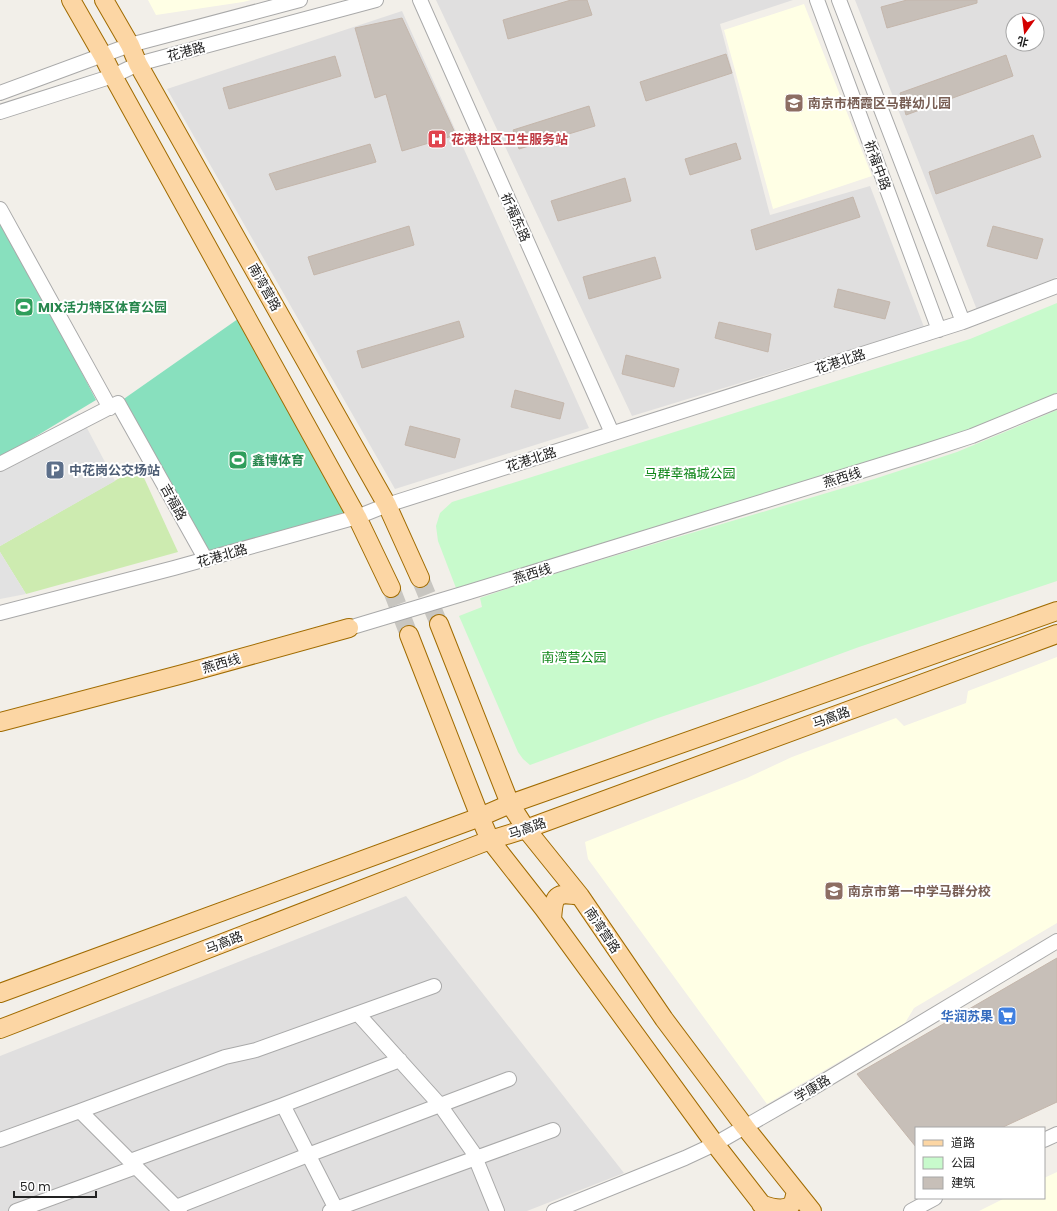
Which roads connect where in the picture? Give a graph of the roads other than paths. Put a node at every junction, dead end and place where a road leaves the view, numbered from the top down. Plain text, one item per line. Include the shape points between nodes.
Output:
1 (71, 0) edge
2 (104, 0) edge
3 (300, 0) edge
4 (376, 0) edge
5 (420, 0) edge
6 (817, 0) edge
7 (839, 0) edge
8 (130, 45) junction
9 (103, 56) junction
10 (138, 64) junction
11 (113, 76) junction
12 (0, 93) edge
13 (0, 112) edge
14 (0, 209) edge
15 (1057, 286) edge
16 (963, 322) junction
17 (939, 330) junction
18 (1057, 401) edge
19 (114, 405) junction
20 (612, 434) junction
21 (0, 464) edge
22 (387, 505) junction
23 (357, 517) junction
24 (206, 560) junction
25 (420, 578) tunnel mouth
26 (391, 588) tunnel mouth
27 (1057, 611) edge
28 (1, 612) edge
29 (439, 624) tunnel mouth
30 (349, 628) joint
31 (1057, 634) edge
32 (409, 635) tunnel mouth
33 (0, 722) edge
34 (510, 804) junction
35 (480, 817) junction
36 (526, 829) junction
37 (490, 840) junction
38 (580, 896) junction
39 (552, 919) junction
40 (1057, 940) edge
41 (434, 986) dead end
42 (0, 993) edge
43 (358, 1014) junction
44 (0, 1029) edge
45 (400, 1060) junction
46 (509, 1079) dead end
47 (282, 1105) junction
48 (440, 1105) junction
49 (80, 1111) junction
50 (745, 1127) junction
51 (553, 1130) dead end
52 (1057, 1134) edge
53 (0, 1140) edge
54 (1045, 1140) edge
55 (715, 1144) junction
56 (308, 1155) junction
57 (475, 1158) junction
58 (133, 1164) junction
59 (796, 1191) junction
60 (933, 1199) edge
61 (764, 1207) edge
62 (178, 1209) edge
63 (334, 1210) edge
64 (16, 1211) edge
65 (497, 1211) edge
66 (554, 1211) edge
67 (812, 1211) edge
68 (911, 1211) edge

1 - 9 main road
2 - 8 main road, 南湾营路
3 - 8 street, 花港路
4 - 10 street, 花港路
5 - 20 street, 祈福东路
6 - 17 street, 祈福中路
7 - 16 street, 祈福中路
8 - 9 street, 花港路
8 - 10 main road, 南湾营路
9 - 11 main road
9 - 12 street, 花港路
10 - 11 street, 花港路
10 - 22 main road, 南湾营路
11 - 13 street, 花港路
11 - 23 main road
14 - 19 street, 吉福路
15 - 16 street, 花港北路
16 - 17 street, 花港北路
17 - 20 street, 花港北路
18 - 30 street, 燕西线 via 972,436 923,452
19 - 21 street
19 - 24 street, 吉福路
20 - 22 street, 花港北路
22 - 23 street, 花港北路
22 - 25 main road, 南湾营路
23 - 24 street, 花港北路
23 - 26 main road
24 - 28 street, 花港北路
27 - 34 main road, 马高路
29 - 34 main road, 南湾营路
30 - 33 main road, 燕西线
31 - 36 main road, 马高路
32 - 35 main road
34 - 35 main road, 马高路
34 - 36 main road, 南湾营路
35 - 37 main road
35 - 42 main road, 马高路
36 - 37 main road, 马高路
36 - 38 main road, 南湾营路
37 - 39 main road
37 - 44 main road, 马高路
38 - 39 main road via 561,894 556,897
38 - 50 main road, 南湾营路 via 664,1019
39 - 55 main road
40 - 50 street, 学康路
41 - 43 street
43 - 45 street
43 - 49 street via 256,1050 225,1057
45 - 47 street
45 - 48 street
46 - 48 street
47 - 56 street
47 - 58 street
48 - 56 street
48 - 57 street
49 - 53 street
49 - 58 street
50 - 55 street, 学康路
50 - 59 main road, 南湾营路
51 - 57 street
52 - 54 street
55 - 61 main road
55 - 66 street, 学康路
56 - 62 street
56 - 63 street
57 - 63 street
57 - 65 street
58 - 62 street
58 - 64 street
59 - 61 main road via 790,1206 783,1209
59 - 67 main road, 南湾营路
60 - 68 street

